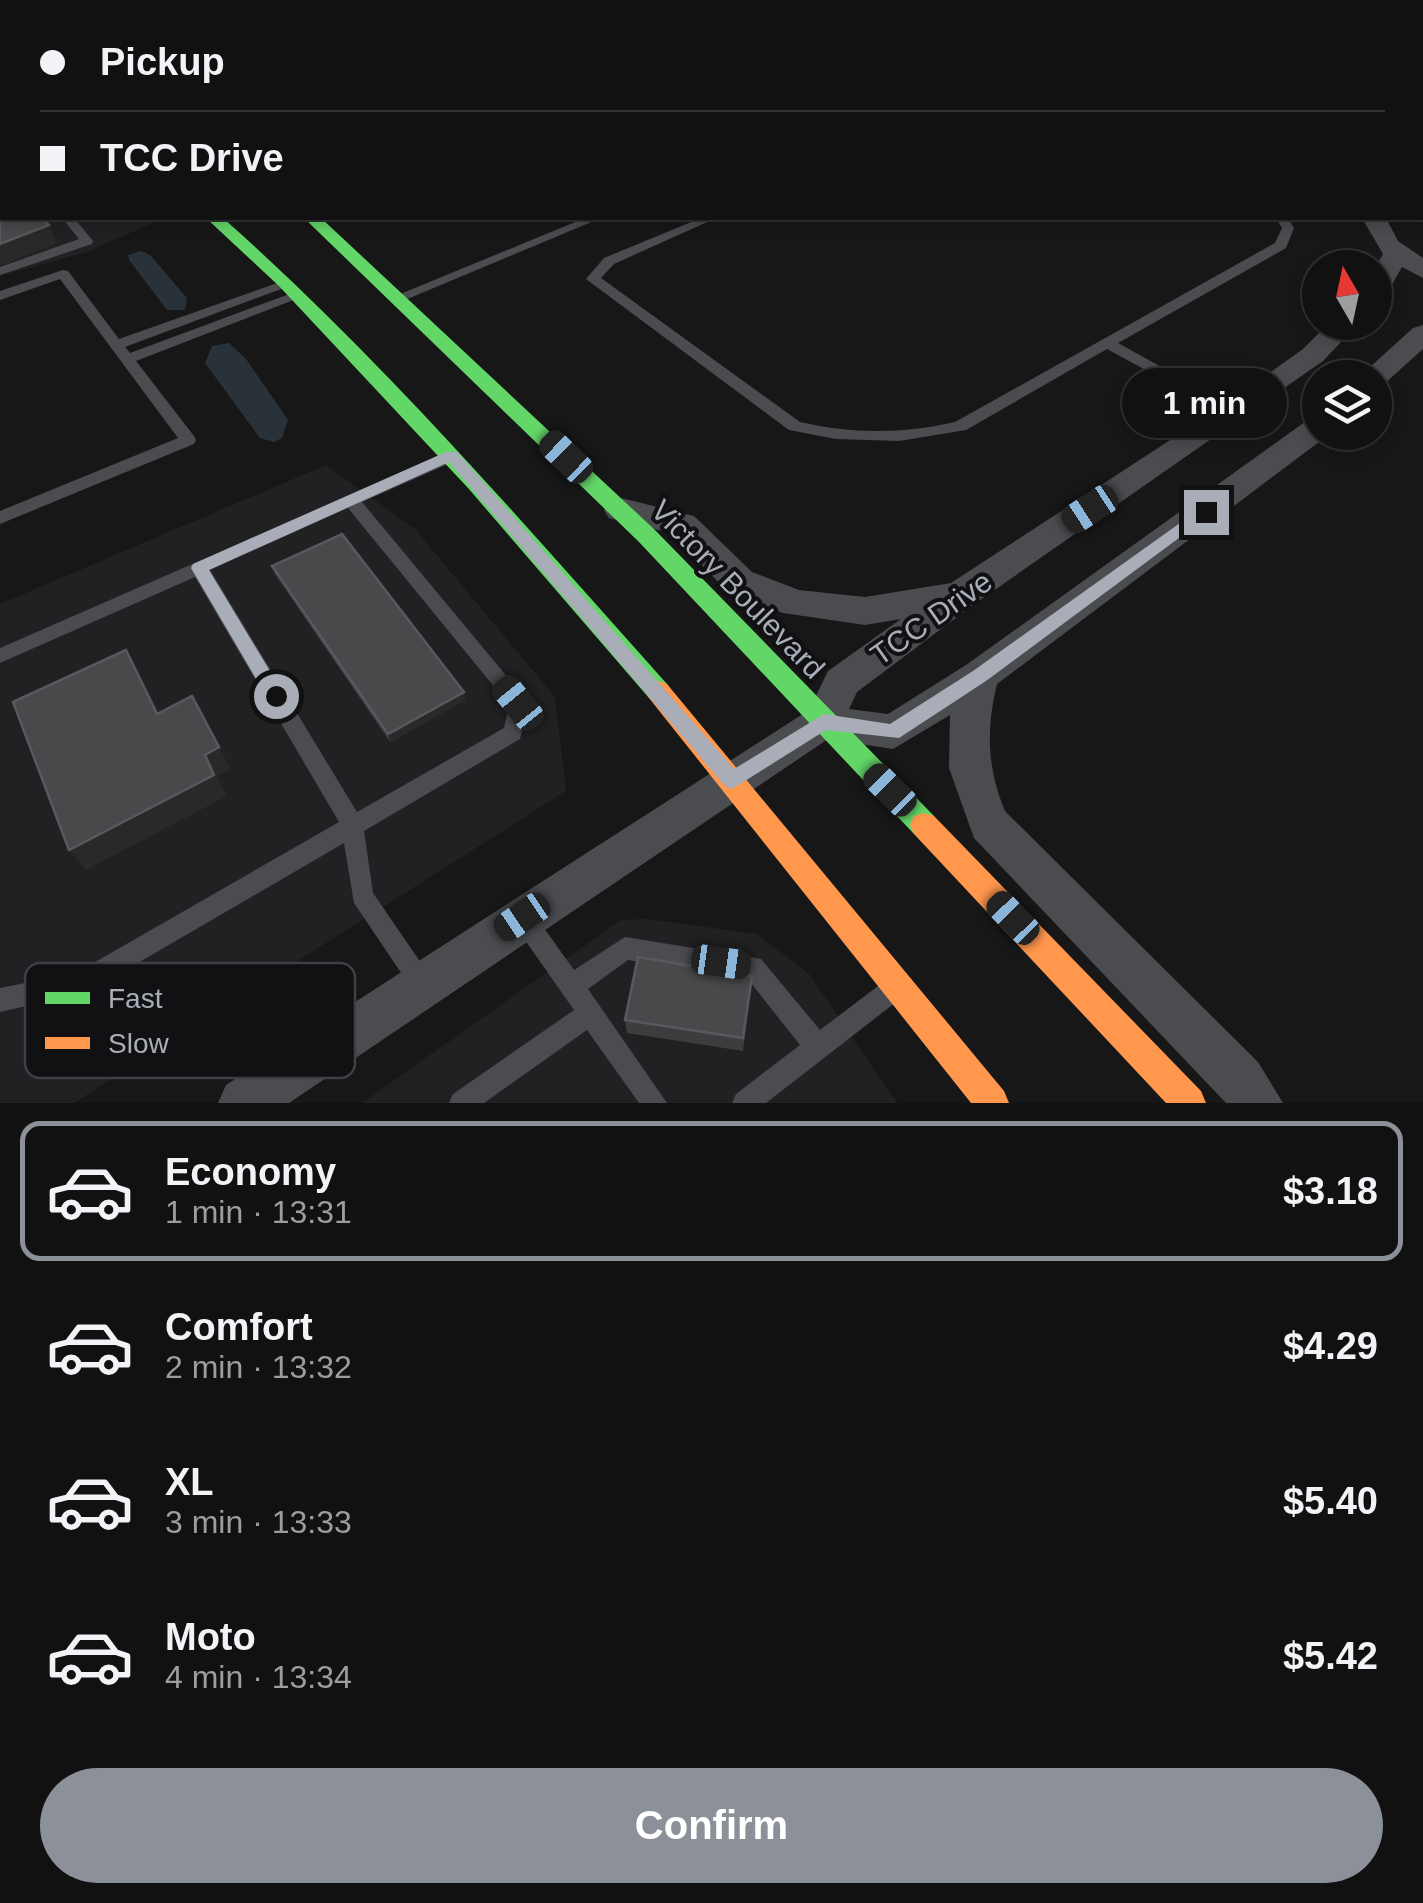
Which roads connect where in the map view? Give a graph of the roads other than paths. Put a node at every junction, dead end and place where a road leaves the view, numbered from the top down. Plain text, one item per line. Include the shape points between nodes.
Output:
1 (70, 220) edge
2 (216, 220) edge
3 (314, 220) edge
4 (590, 220) edge
5 (705, 220) edge
6 (1283, 220) edge
7 (1373, 220) edge
8 (1397, 252) junction
9 (1392, 261) edge
10 (1423, 270) edge
11 (0, 271) edge
12 (291, 290) junction
13 (0, 296) edge
14 (400, 297) junction
15 (1423, 334) edge
16 (1328, 340) edge
17 (1107, 344) junction
18 (116, 345) junction
19 (127, 359) junction
20 (1392, 361) edge
21 (1220, 422) junction
22 (1302, 439) edge
23 (452, 456) junction
24 (352, 500) junction
25 (621, 510) junction
26 (0, 518) edge
27 (199, 568) junction
28 (960, 595) junction
29 (0, 656) edge
30 (980, 676) junction
31 (824, 722) junction
32 (732, 780) junction
33 (352, 824) junction
34 (522, 917) junction
35 (116, 963) edge
36 (422, 984) junction
37 (571, 986) junction
38 (898, 986) junction
39 (25, 995) edge
40 (0, 1000) edge
41 (590, 1013) junction
42 (355, 1029) edge
43 (818, 1047) junction
44 (281, 1078) edge
45 (244, 1103) edge
46 (462, 1103) edge
47 (654, 1103) edge
48 (745, 1103) edge
49 (992, 1103) edge
50 (1189, 1103) edge
51 (1257, 1103) edge

1 - 11 lane via 86,241
2 - 12 main road
3 - 14 main road, Victory Boulevard
4 - 14 lane
5 - 17 lane via 609,261 592,279 796,426 829,435 918,438 960,426
6 - 17 lane via 1288,228 1281,245
7 - 8 street
8 - 9 street
8 - 10 street
12 - 18 lane
12 - 19 lane
12 - 23 main road
13 - 18 lane via 63,274
14 - 25 main road, Victory Boulevard
15 - 20 street
16 - 21 street, TCC Drive
17 - 21 lane via 1178,382
18 - 19 lane
19 - 26 lane via 188,440
21 - 28 street, TCC Drive
22 - 30 street
23 - 24 lane
23 - 32 main road
24 - 27 lane
24 - 33 lane via 518,703 513,733
25 - 28 street via 682,524 739,581 796,603 865,611
25 - 31 main road, Victory Boulevard
27 - 29 lane
27 - 33 lane
28 - 31 street, TCC Drive via 842,682
30 - 31 street via 893,732
30 - 51 street via 966,722 968,777 989,824
31 - 32 street
31 - 50 main road, Victory Boulevard
32 - 34 street
32 - 38 main road
33 - 35 lane
33 - 36 lane via 362,896
34 - 36 street
34 - 37 lane
36 - 42 street
37 - 41 lane
37 - 43 lane via 625,948 754,967
38 - 43 lane
38 - 49 main road
39 - 40 lane
41 - 46 lane
41 - 47 lane
43 - 48 lane
44 - 45 street

